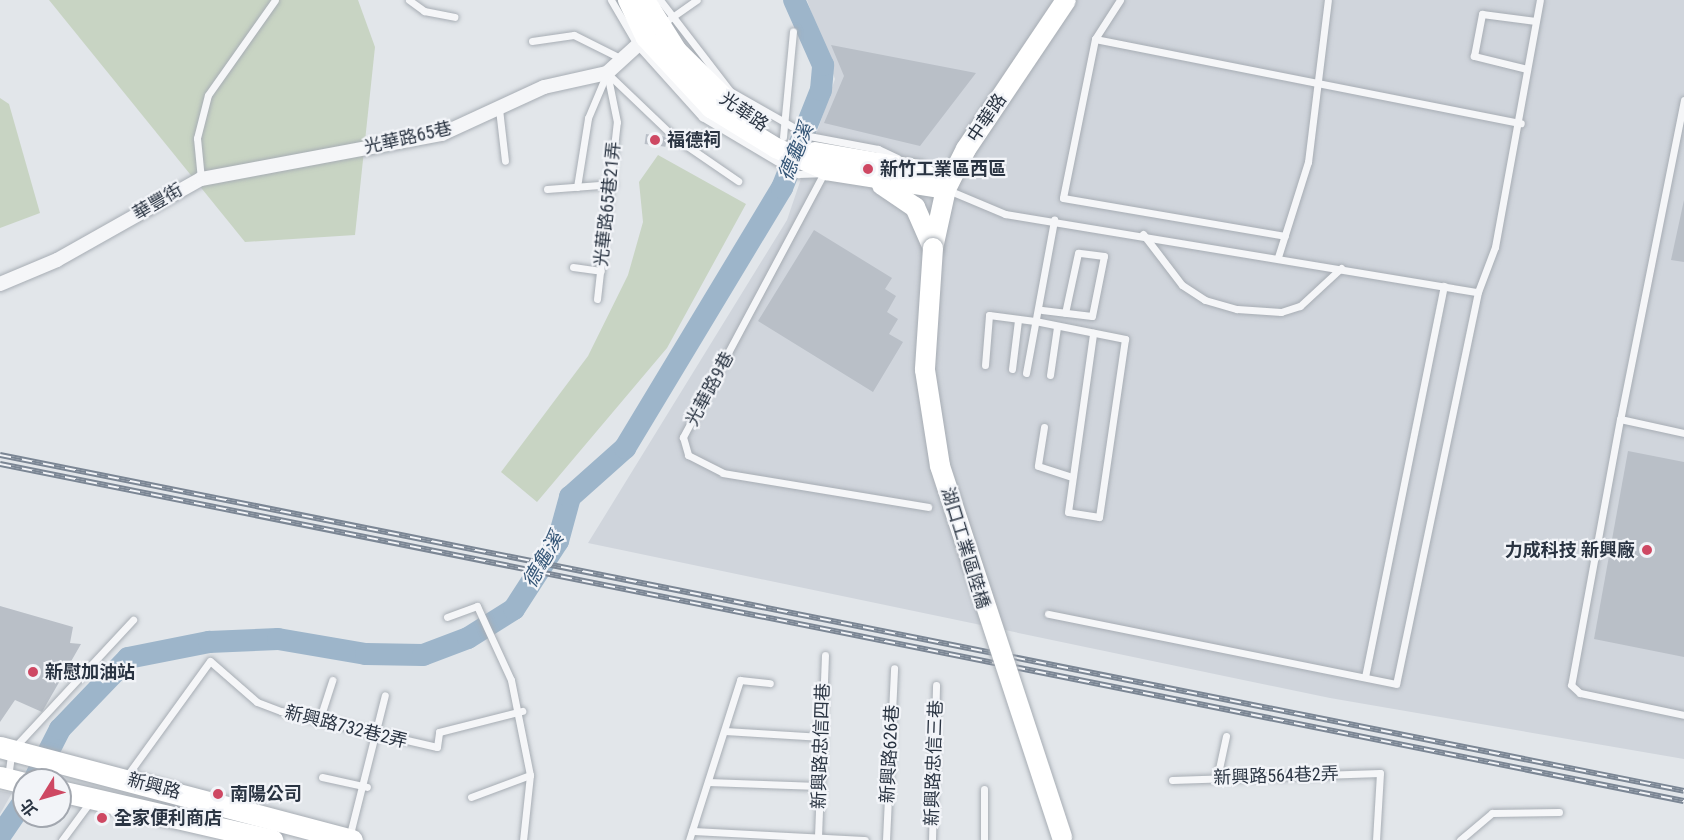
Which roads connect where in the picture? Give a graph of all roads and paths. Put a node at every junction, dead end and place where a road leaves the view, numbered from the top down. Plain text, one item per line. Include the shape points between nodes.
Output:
1 (274, 0) edge
2 (409, 0) edge
3 (611, 0) edge
4 (627, 0) edge
5 (645, 0) edge
6 (660, 0) edge
7 (698, 0) edge
8 (1066, 0) edge
9 (1120, 0) edge
10 (1328, 0) edge
11 (1540, 0) edge
12 (454, 17) dead end
13 (1536, 21) junction
14 (666, 22) junction
15 (793, 31) dead end
16 (1095, 39) junction
17 (532, 41) dead end
18 (642, 42) junction
19 (624, 60) junction
20 (1527, 69) junction
21 (607, 73) junction
22 (1315, 85) junction
23 (1684, 100) edge
24 (499, 109) junction
25 (1521, 123) junction
26 (783, 139) junction
27 (804, 154) junction
28 (505, 161) dead end
29 (826, 170) junction
30 (201, 178) junction
31 (870, 180) junction
32 (738, 181) dead end
33 (614, 184) junction
34 (577, 187) junction
35 (547, 189) dead end
36 (946, 189) junction
37 (1054, 220) junction
38 (1143, 234) junction
39 (1285, 236) junction
40 (933, 248) junction
41 (1278, 257) junction
42 (573, 267) dead end
43 (1341, 268) junction
44 (601, 271) junction
45 (0, 284) edge
46 (1444, 286) junction
47 (1478, 292) junction
48 (597, 299) dead end
49 (1042, 310) junction
50 (1065, 313) junction
51 (1018, 320) junction
52 (1035, 321) junction
53 (1057, 327) junction
54 (1094, 333) junction
55 (985, 365) dead end
56 (1012, 369) dead end
57 (1026, 373) dead end
58 (1050, 375) dead end
59 (1620, 419) junction
60 (1044, 427) dead end
61 (1684, 433) edge
62 (1072, 477) junction
63 (928, 507) dead end
64 (1048, 614) dead end
65 (447, 617) dead end
66 (133, 620) dead end
67 (825, 655) dead end
68 (894, 668) dead end
69 (1365, 677) junction
70 (332, 680) dead end
71 (770, 683) dead end
72 (936, 685) dead end
73 (385, 695) dead end
74 (522, 711) junction
75 (1684, 715) edge
76 (320, 718) junction
77 (725, 732) junction
78 (375, 735) junction
79 (1226, 736) dead end
80 (822, 737) junction
81 (6, 748) edge
82 (530, 775) junction
83 (322, 777) dead end
84 (125, 778) junction
85 (1217, 778) junction
86 (11, 780) edge
87 (1172, 780) dead end
88 (708, 782) junction
89 (818, 786) junction
90 (364, 787) junction
91 (984, 789) dead end
92 (72, 794) edge
93 (471, 797) dead end
94 (93, 798) junction
95 (1559, 812) dead end
96 (693, 831) junction
97 (818, 837) junction
98 (262, 839) edge
99 (62, 840) edge
100 (349, 840) edge
101 (523, 840) edge
102 (689, 840) edge
103 (865, 840) edge
104 (886, 840) edge
105 (932, 840) edge
106 (984, 840) edge
107 (1062, 840) edge
108 (1376, 840) edge
109 (1460, 840) edge

1 - 30 lane, 華豐街 via 208,95 197,138
2 - 12 lane via 424,11
3 - 18 lane, 光華路
4 - 18 street, 光華路
5 - 14 street, 光華路
6 - 14 lane, 光華路
7 - 14 lane
8 - 36 street, 中華路 via 966,149
9 - 16 lane
10 - 22 lane
11 - 13 lane
13 - 20 lane
13 - 20 lane via 1482,14 1474,56
14 - 18 street, 光華路65巷
14 - 26 street, 光華路 via 723,102
15 - 26 lane
16 - 22 lane
16 - 39 lane via 1063,198
17 - 19 lane via 574,35
18 - 19 street, 光華路65巷
18 - 26 street, 光華路 via 711,108
19 - 21 street, 光華路65巷
20 - 25 lane
21 - 24 street, 光華路65巷 via 544,87
21 - 32 lane via 674,137
21 - 33 lane, 光華路65巷21弄 via 617,122
21 - 34 lane via 588,118
22 - 25 lane
22 - 39 lane via 1308,162
23 - 59 lane
24 - 28 lane
24 - 30 street, 光華路65巷 via 442,134
25 - 47 lane via 1495,247
26 - 27 street, 光華路
27 - 29 street, 光華路
27 - 36 street, 光華路 via 919,170
29 - 31 street, 光華路
29 - 63 lane, 光華路9巷 via 683,437 688,455 723,472
30 - 45 street, 華豐街 via 57,260
31 - 36 street, 光華路
31 - 40 street via 906,198
33 - 34 lane
33 - 44 lane, 光華路65巷21弄
34 - 35 lane
36 - 37 lane via 1005,214
36 - 40 street, 中華路
37 - 38 lane
37 - 49 lane
38 - 41 lane
38 - 43 lane via 1182,285 1205,300 1237,309 1281,312 1300,306
39 - 41 lane
40 - 107 street, 湖口工業區陸橋, bridge via 925,370 940,466
41 - 43 lane
42 - 44 lane
43 - 46 lane
44 - 48 lane, 光華路65巷21弄
46 - 47 lane
46 - 69 lane
47 - 69 lane via 1396,684
49 - 50 lane
49 - 52 lane
50 - 50 lane via 1092,316 1104,256 1078,253
51 - 52 lane
51 - 55 lane via 989,315
51 - 56 lane
52 - 53 lane
52 - 57 lane
53 - 54 lane
53 - 58 lane
54 - 62 lane
54 - 62 lane via 1125,339 1099,517 1068,512
59 - 61 lane
59 - 75 lane via 1571,685 1580,693
60 - 62 lane via 1038,466
64 - 69 lane
65 - 74 lane via 477,606
66 - 81 lane
67 - 80 lane, 新興路忠信四巷
68 - 104 lane, 新興路626巷
70 - 76 lane
71 - 77 lane via 740,680
72 - 105 lane, 新興路忠信三巷
73 - 78 lane
74 - 78 lane, 新興路732巷2弄 via 439,732 437,747
74 - 82 lane
76 - 78 lane, 新興路732巷2弄
76 - 84 lane, 新興路732巷2弄 via 257,702 210,661
77 - 80 lane
77 - 88 lane
78 - 90 lane
79 - 85 lane
80 - 89 lane, 新興路忠信四巷
81 - 84 main road, 新興路
81 - 86 lane
82 - 93 lane
82 - 101 lane
83 - 90 lane
84 - 94 lane
84 - 100 main road, 新興路
85 - 87 lane, 新興路564巷2弄
85 - 108 lane, 新興路564巷2弄 via 1380,773
88 - 89 lane
88 - 96 lane
89 - 97 lane, 新興路忠信四巷
90 - 100 lane
91 - 106 lane
92 - 94 main road, 新興路
94 - 98 main road, 新興路
94 - 99 lane
95 - 109 lane via 1492,813
96 - 97 lane
96 - 102 lane
97 - 103 lane

